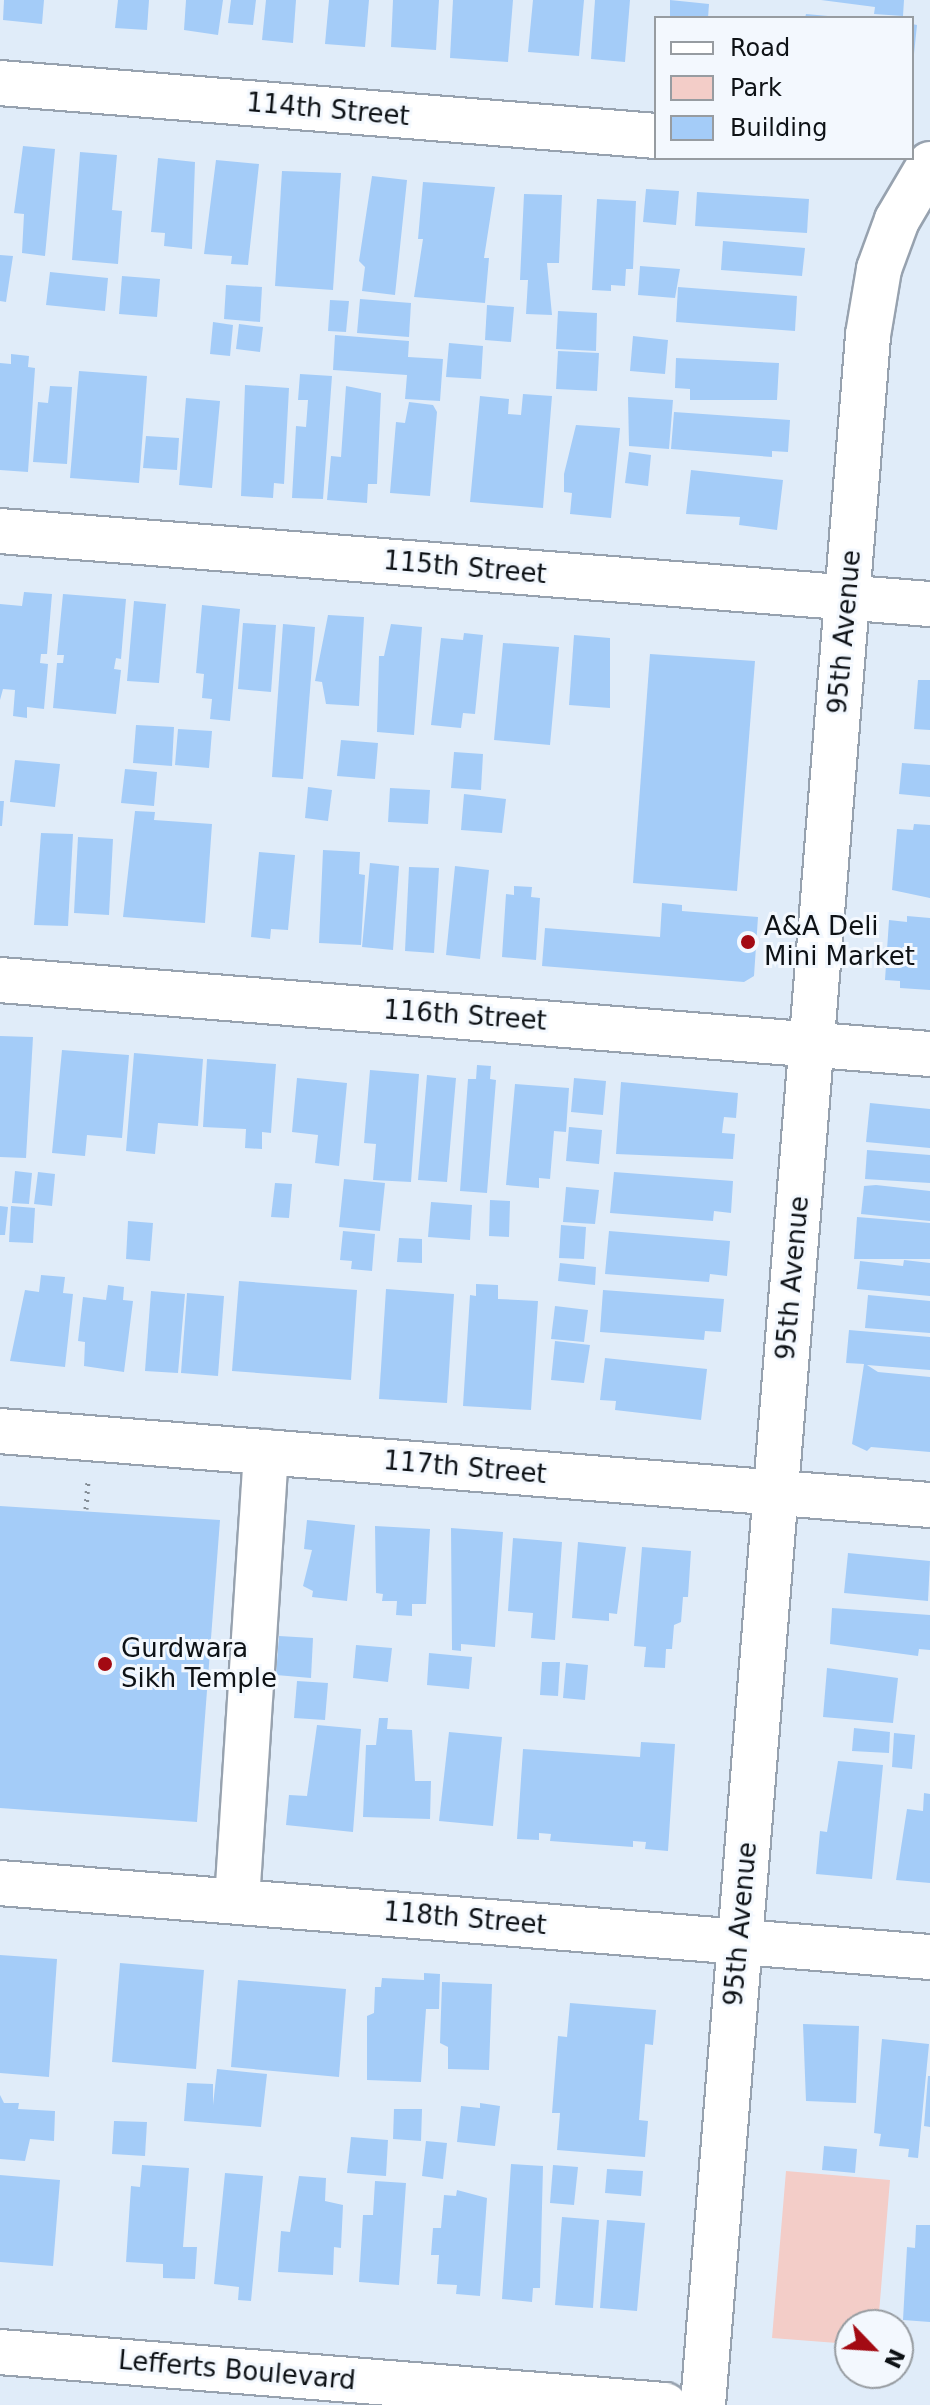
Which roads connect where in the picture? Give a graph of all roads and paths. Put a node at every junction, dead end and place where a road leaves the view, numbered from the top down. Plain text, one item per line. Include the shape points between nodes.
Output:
1 (0, 83) edge
2 (654, 136) edge
3 (930, 161) edge
4 (0, 531) edge
5 (848, 598) junction
6 (930, 604) edge
7 (0, 980) edge
8 (811, 1044) junction
9 (930, 1054) edge
10 (0, 1431) edge
11 (266, 1452) junction
12 (88, 1476) dead end
13 (776, 1493) junction
14 (930, 1505) edge
15 (86, 1509) dead end
16 (0, 1883) edge
17 (237, 1901) junction
18 (740, 1941) junction
19 (930, 1957) edge
20 (0, 2352) edge
21 (665, 2405) edge
22 (703, 2405) edge

1 - 2 street, 114th Street
3 - 5 street, 95th Avenue via 897,220 879,269 868,335
4 - 5 street, 115th Street
5 - 6 street, 115th Street
5 - 8 street, 95th Avenue
7 - 8 street, 116th Street
8 - 9 street, 116th Street
8 - 13 street, 95th Avenue
10 - 11 street, 117th Street
11 - 13 street, 117th Street
11 - 17 street
12 - 15 path
13 - 14 street, 117th Street
13 - 18 street, 95th Avenue
16 - 17 street, 118th Street
17 - 18 street, 118th Street
18 - 19 street, 118th Street
18 - 22 street, 95th Avenue
20 - 21 street, Lefferts Boulevard

